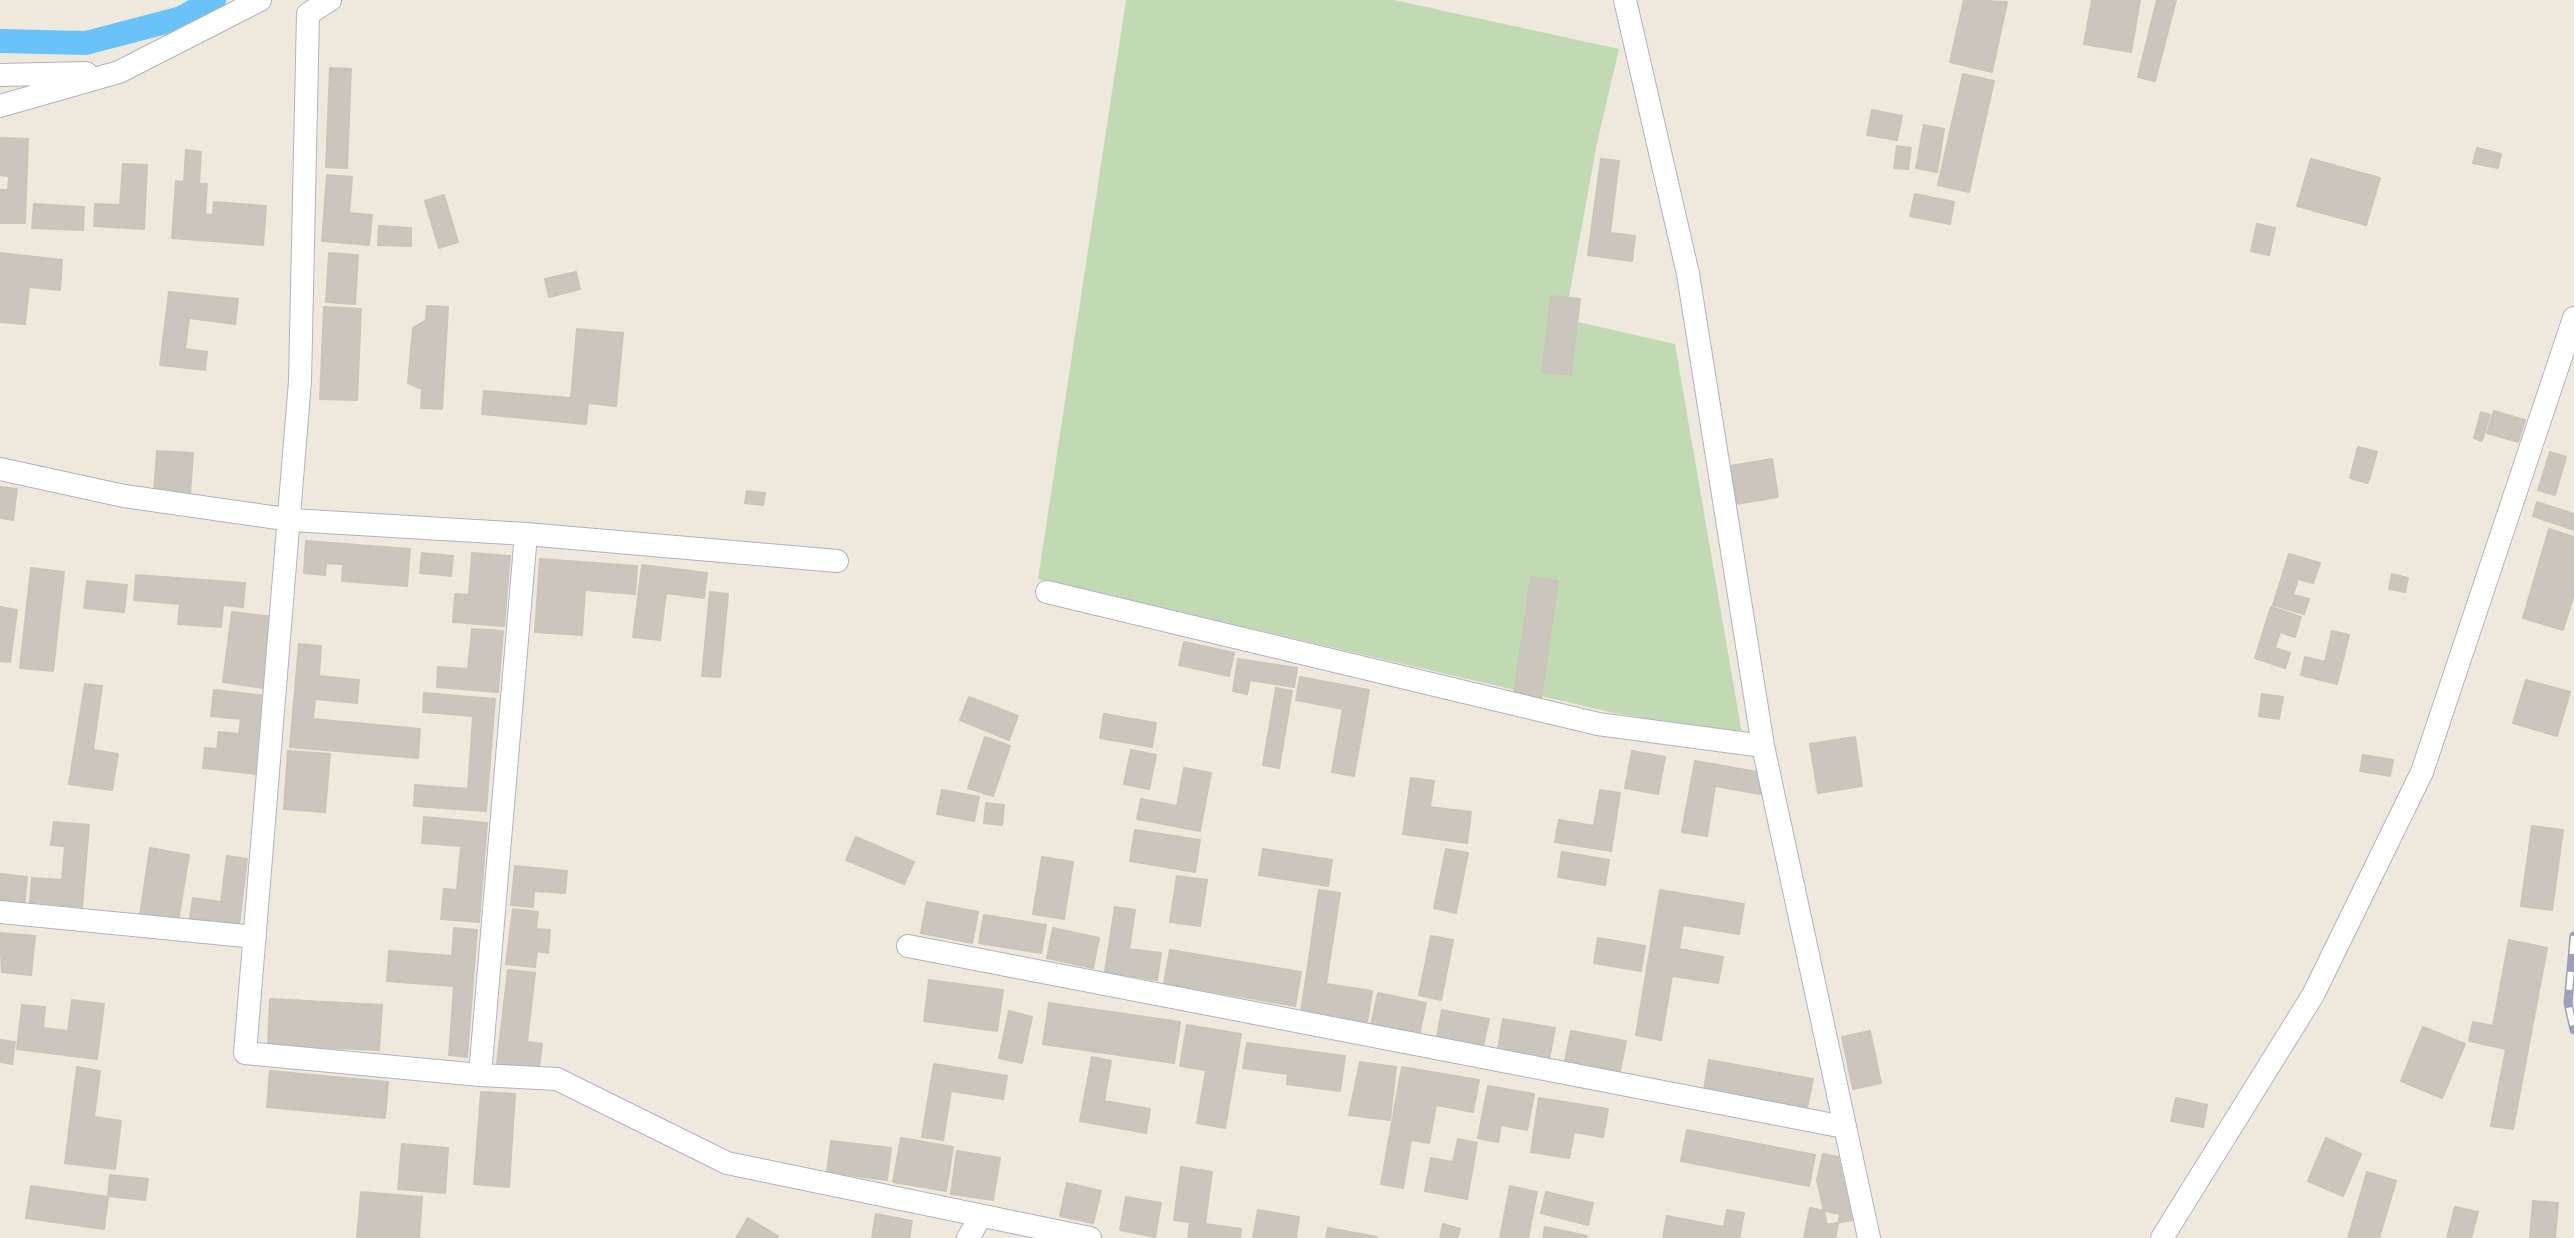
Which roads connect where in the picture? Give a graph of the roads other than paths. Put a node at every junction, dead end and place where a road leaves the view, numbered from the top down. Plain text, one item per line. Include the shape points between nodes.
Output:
1 (260, 0) edge
2 (330, 0) edge
3 (1625, 0) edge
4 (119, 72) junction
5 (0, 75) edge
6 (0, 106) edge
7 (2574, 318) edge
8 (0, 469) edge
9 (292, 520) junction
10 (526, 534) junction
11 (837, 561) dead end
12 (1047, 592) dead end
13 (1763, 746) junction
14 (0, 912) edge
15 (255, 937) junction
16 (908, 946) dead end
17 (480, 1075) junction
18 (1844, 1127) junction
19 (981, 1216) junction
20 (968, 1238) edge
21 (1090, 1238) edge
22 (1869, 1238) edge
23 (2162, 1238) edge

1 - 4 street
2 - 9 street via 308,14
3 - 13 street via 1688,274
4 - 5 street
4 - 6 street
7 - 23 street via 2422,772 2313,995
8 - 9 street via 124,496
9 - 10 street
9 - 15 street
10 - 11 street
10 - 17 street
12 - 13 street via 1598,724
13 - 18 street
14 - 15 street
15 - 17 street via 245,1053
16 - 18 street
17 - 19 street via 557,1079 727,1163
18 - 22 street
19 - 20 street
19 - 21 street

